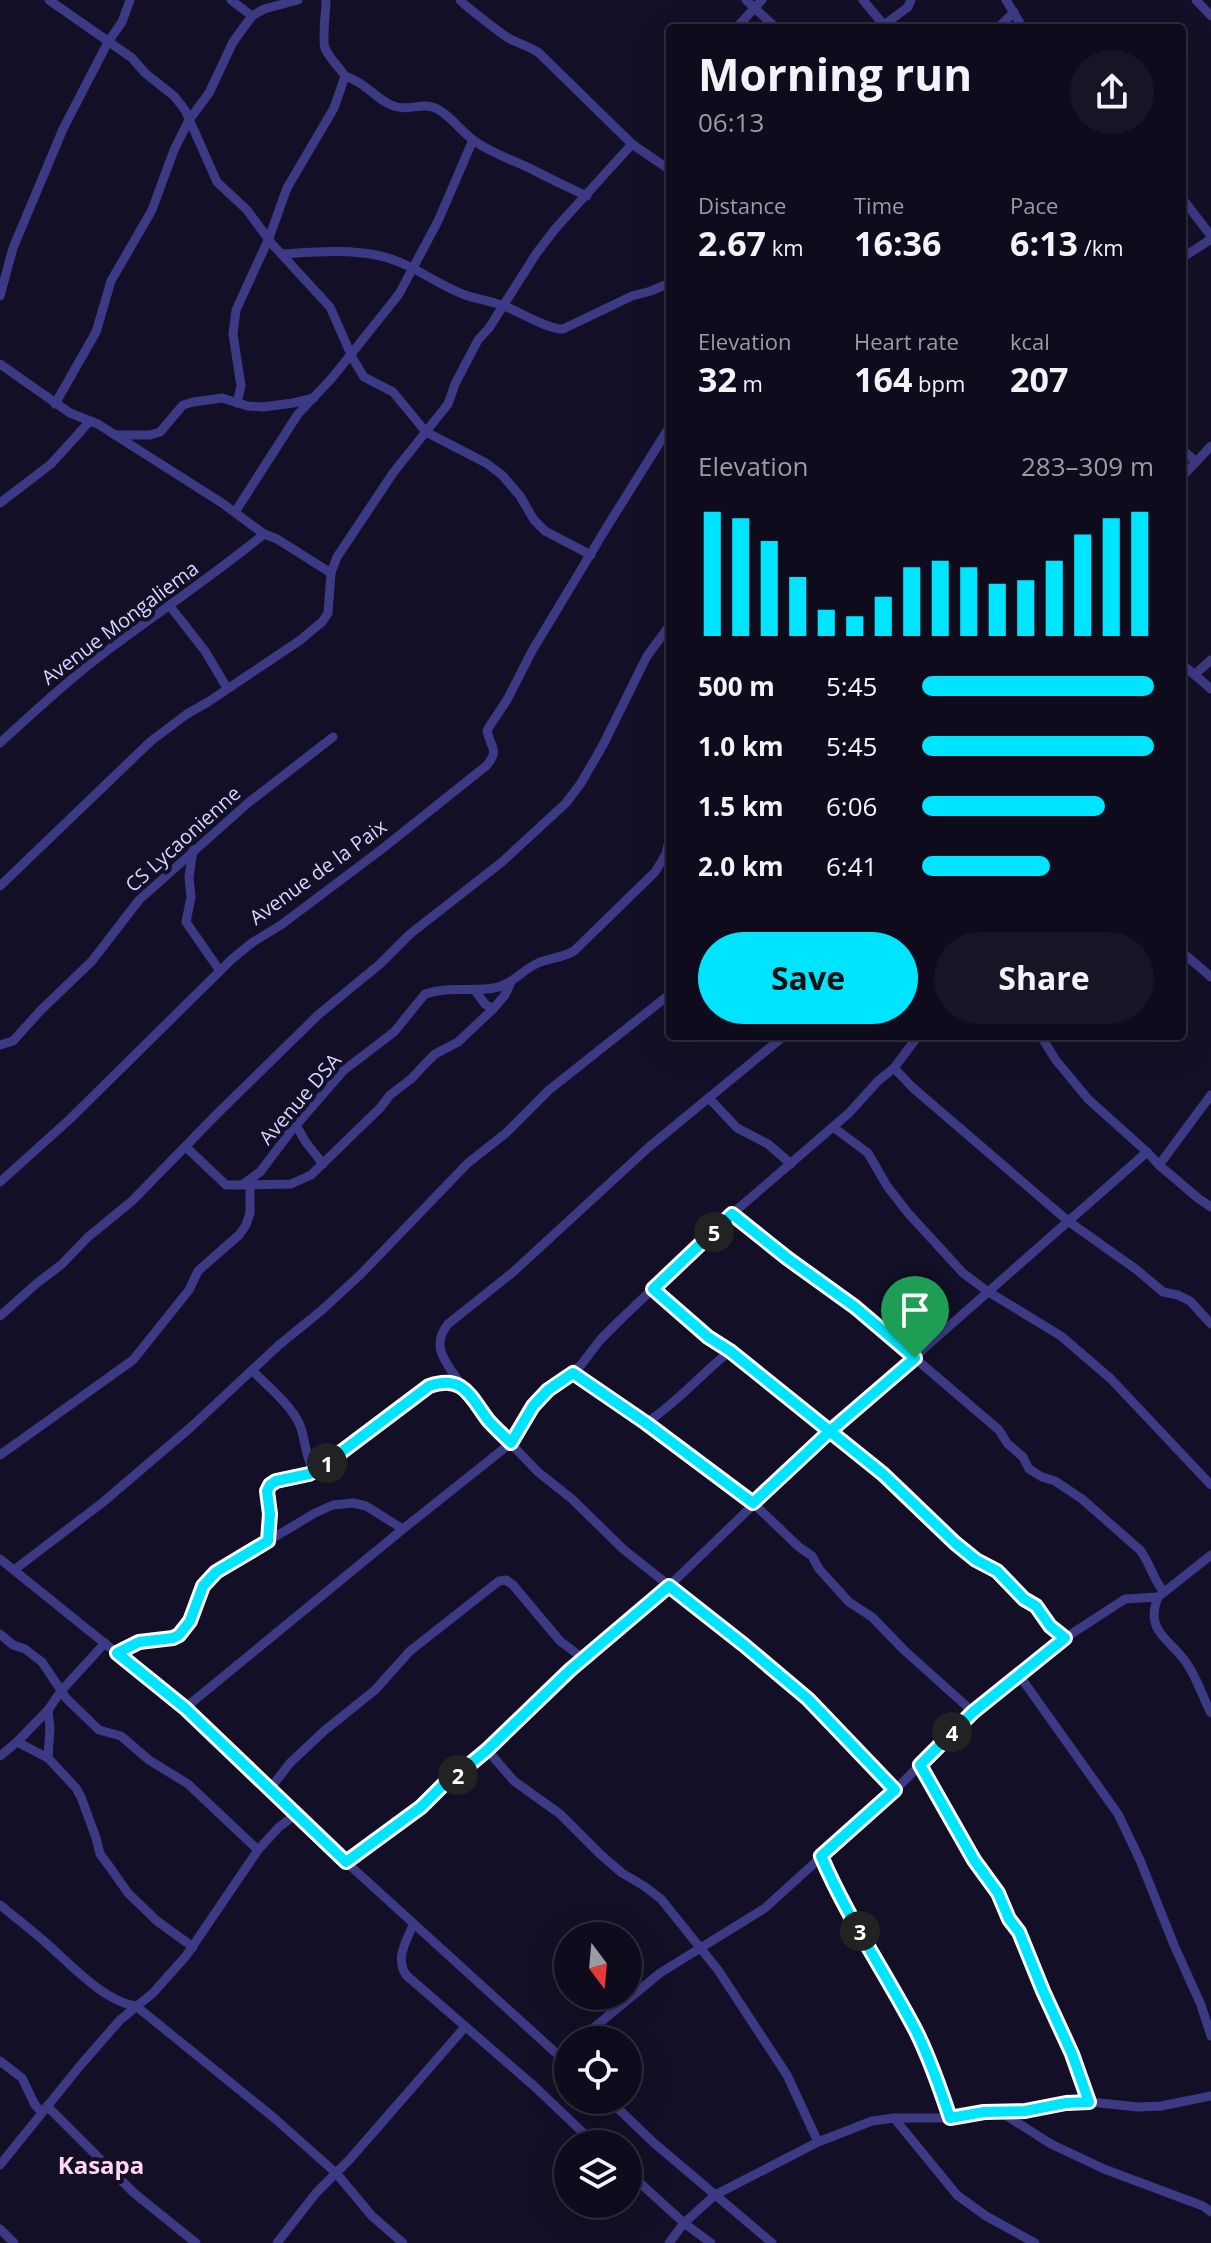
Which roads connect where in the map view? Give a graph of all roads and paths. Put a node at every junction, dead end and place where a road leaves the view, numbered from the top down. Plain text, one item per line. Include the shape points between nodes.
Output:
1 (49, 0) edge
2 (130, 0) edge
3 (231, 0) edge
4 (298, 0) edge
5 (326, 0) edge
6 (460, 0) edge
7 (863, 0) edge
8 (911, 0) edge
9 (1006, 0) edge
10 (1196, 0) edge
11 (754, 2) edge
12 (1014, 12) junction
13 (252, 16) junction
14 (1211, 16) edge
15 (739, 24) edge
16 (773, 24) edge
17 (880, 24) edge
18 (884, 24) edge
19 (1002, 24) edge
20 (1021, 24) edge
21 (108, 42) junction
22 (345, 76) junction
23 (189, 120) junction
24 (473, 140) junction
25 (632, 144) junction
26 (666, 167) edge
27 (587, 196) junction
28 (1186, 204) edge
29 (269, 238) junction
30 (1211, 238) edge
31 (282, 254) junction
32 (1186, 255) edge
33 (412, 267) junction
34 (666, 285) edge
35 (0, 296) edge
36 (503, 305) junction
37 (351, 354) junction
38 (0, 364) edge
39 (314, 398) junction
40 (237, 403) junction
41 (55, 404) junction
42 (90, 421) junction
43 (426, 432) junction
44 (666, 433) edge
45 (115, 435) junction
46 (1211, 446) edge
47 (1186, 453) edge
48 (1196, 462) junction
49 (1186, 473) edge
50 (0, 503) edge
51 (235, 512) junction
52 (264, 534) junction
53 (591, 555) junction
54 (331, 573) junction
55 (169, 605) junction
56 (666, 630) edge
57 (1211, 660) edge
58 (1186, 667) edge
59 (1195, 674) junction
60 (227, 688) junction
61 (1211, 689) edge
62 (333, 737) dead end
63 (0, 743) edge
64 (193, 850) junction
65 (666, 854) edge
66 (0, 886) edge
67 (1186, 955) edge
68 (220, 971) junction
69 (1211, 977) edge
70 (511, 982) junction
71 (474, 989) junction
72 (666, 997) edge
73 (493, 1009) junction
74 (779, 1040) edge
75 (915, 1040) edge
76 (1043, 1040) edge
77 (0, 1045) edge
78 (894, 1068) junction
79 (1211, 1095) edge
80 (709, 1098) junction
81 (296, 1125) junction
82 (833, 1127) junction
83 (186, 1147) junction
84 (1147, 1152) junction
85 (323, 1164) junction
86 (791, 1164) junction
87 (1159, 1165) junction
88 (0, 1182) edge
89 (246, 1185) junction
90 (1211, 1207) edge
91 (732, 1214) junction
92 (1068, 1221) junction
93 (653, 1289) junction
94 (987, 1291) junction
95 (0, 1316) edge
96 (1211, 1324) edge
97 (730, 1351) junction
98 (915, 1358) junction
99 (252, 1370) junction
100 (573, 1373) junction
101 (462, 1386) junction
102 (646, 1423) junction
103 (829, 1432) junction
104 (511, 1443) junction
105 (0, 1455) edge
106 (314, 1471) junction
107 (1211, 1485) edge
108 (753, 1503) junction
109 (403, 1529) junction
110 (268, 1541) junction
111 (1211, 1555) edge
112 (0, 1559) edge
113 (14, 1570) junction
114 (669, 1586) junction
115 (1161, 1595) junction
116 (0, 1634) edge
117 (1065, 1638) junction
118 (105, 1643) junction
119 (117, 1653) junction
120 (584, 1659) junction
121 (1019, 1675) junction
122 (61, 1691) junction
123 (185, 1708) junction
124 (48, 1710) junction
125 (973, 1712) junction
126 (1211, 1713) edge
127 (17, 1742) junction
128 (487, 1750) junction
129 (0, 1756) edge
130 (48, 1758) junction
131 (920, 1765) junction
132 (269, 1790) junction
133 (895, 1790) junction
134 (295, 1815) junction
135 (258, 1850) junction
136 (821, 1856) junction
137 (346, 1862) junction
138 (0, 1905) edge
139 (413, 1925) junction
140 (193, 1947) junction
141 (700, 1949) junction
142 (136, 2006) junction
143 (596, 2026) edge
144 (465, 2027) junction
145 (1211, 2036) edge
146 (554, 2052) edge
147 (0, 2061) edge
148 (1211, 2096) edge
149 (1089, 2102) junction
150 (44, 2109) junction
151 (999, 2111) junction
152 (624, 2114) edge
153 (894, 2118) junction
154 (950, 2118) junction
155 (580, 2130) edge
156 (818, 2142) junction
157 (0, 2165) edge
158 (336, 2173) junction
159 (642, 2185) edge
160 (715, 2195) junction
161 (1208, 2208) edge
162 (684, 2223) junction
163 (0, 2229) edge
164 (14, 2243) edge
165 (196, 2243) edge
166 (277, 2243) edge
167 (403, 2243) edge
168 (669, 2243) edge
169 (711, 2243) edge
170 (772, 2243) edge
171 (1035, 2243) edge

1 - 21 street
2 - 21 street
3 - 13 street
4 - 13 street
5 - 22 street via 323,44
6 - 25 street via 507,38 539,53
7 - 17 street
8 - 18 street
9 - 12 street
10 - 14 street
11 - 15 street
11 - 16 street
12 - 19 street
12 - 20 street
13 - 23 street
21 - 23 street via 174,96
21 - 35 street via 63,129 13,248
22 - 24 street via 400,109 428,105 439,110
22 - 29 street via 334,108 287,188
23 - 29 street via 217,182
23 - 41 street via 152,210 111,281 96,332
24 - 27 street
24 - 33 street
25 - 26 street
25 - 27 street
27 - 36 street via 544,243
28 - 30 street
29 - 31 street
29 - 40 street via 236,310 233,334 241,386
30 - 32 street
31 - 33 street via 352,252
31 - 37 street via 330,307
33 - 36 street via 463,294
33 - 37 street via 399,294
34 - 36 street via 563,329 554,330
36 - 43 street via 478,340 448,404
37 - 39 street
37 - 43 street via 364,377 393,392
38 - 41 street
39 - 40 street via 263,407
39 - 51 street via 298,414
40 - 45 street via 222,398 193,402 174,413 160,432
41 - 42 street
42 - 45 street
42 - 50 street via 51,464
43 - 53 street via 486,463 502,475 545,531
43 - 54 street via 361,520
44 - 53 street
45 - 51 street
46 - 48 street
47 - 48 street
48 - 49 street
51 - 52 street
52 - 54 street
52 - 55 street, Avenue Mongaliema
53 - 68 street, Avenue de la Paix via 487,731 494,754 486,766
54 - 60 street via 328,613 322,622
55 - 60 street
55 - 63 street, Avenue Mongaliema
56 - 83 street via 566,803 318,1015
57 - 59 street
58 - 59 street
59 - 61 street
60 - 66 street via 151,741
62 - 64 street, CS Lycaonienne
64 - 68 street via 186,922
64 - 77 street, CS Lycaonienne via 139,900 92,961 13,1041
65 - 70 street, Avenue DSA via 655,872 585,942 565,957 537,963
67 - 69 street
68 - 88 street, Avenue de la Paix
70 - 71 street, Avenue DSA
70 - 73 street
71 - 73 street
71 - 81 street, Avenue DSA via 425,994 394,1032 343,1071
72 - 99 street via 549,1090 468,1163 360,1275
73 - 85 street via 390,1095
74 - 80 street
75 - 78 street
76 - 84 street via 1088,1099
78 - 82 street
78 - 92 street
79 - 87 street
80 - 86 street via 737,1128
80 - 101 street via 441,1332 442,1355
81 - 85 street
81 - 89 street, Avenue DSA
82 - 86 street
82 - 94 street via 868,1153 908,1213 963,1273
83 - 89 street via 226,1185
83 - 95 street
84 - 87 street
84 - 92 street
85 - 89 street via 291,1184
86 - 91 street
87 - 90 street
89 - 105 street via 246,1225 198,1271 133,1360
91 - 93 street
91 - 98 street
92 - 94 street
92 - 96 street via 1163,1292 1190,1301
93 - 97 street
93 - 100 street
94 - 98 street
94 - 107 street via 1061,1336 1111,1379
97 - 102 street
97 - 103 street
98 - 103 street
98 - 115 street via 999,1430 1029,1469 1082,1499 1140,1550
99 - 106 street via 299,1423
99 - 113 street via 138,1473
100 - 102 street
100 - 104 street via 533,1406
101 - 104 street
101 - 106 street via 451,1381 429,1386
102 - 108 street
103 - 108 street
103 - 117 street via 883,1474 955,1543 997,1571
104 - 109 street
104 - 114 street
106 - 110 street via 270,1485
108 - 114 street
108 - 125 street via 812,1556 849,1602 872,1617
109 - 110 street via 353,1503 315,1513
109 - 123 street
110 - 119 street via 216,1572 203,1586 179,1635 139,1642
111 - 115 street
112 - 113 street
113 - 118 street
114 - 120 street
114 - 133 street via 808,1699
115 - 117 street via 1125,1599
115 - 126 street via 1152,1611 1155,1623 1189,1666
116 - 122 street via 42,1662
117 - 121 street
118 - 119 street
118 - 122 street
119 - 123 street
120 - 128 street
120 - 132 street via 560,1641 513,1585 499,1581 410,1651 375,1690 290,1763
121 - 125 street
121 - 145 street via 1118,1814
122 - 124 street
122 - 135 street via 99,1730 121,1736 188,1784
123 - 132 street
124 - 127 street
124 - 130 street
125 - 131 street
127 - 129 street
127 - 130 street
128 - 137 street
128 - 141 street via 514,1781 560,1814 622,1873 661,1899
130 - 140 street via 76,1788 100,1854 128,1893
131 - 133 street
131 - 149 street via 1019,1932
132 - 134 street
133 - 136 street
134 - 135 street
134 - 137 street
135 - 140 street
136 - 141 street via 765,1908
136 - 154 street via 916,2032
137 - 139 street
138 - 142 street via 78,1974 114,1999
139 - 144 street via 401,1968
139 - 146 street
140 - 142 street
141 - 143 street via 660,1973
141 - 156 street via 787,2075
142 - 150 street
142 - 158 street
144 - 155 street
144 - 158 street
147 - 150 street via 22,2078 35,2105
148 - 149 street via 1161,2106
149 - 151 street
150 - 157 street
150 - 165 street
151 - 154 street
151 - 161 street via 1104,2169
152 - 160 street
153 - 154 street
153 - 156 street
153 - 171 street via 957,2195
156 - 160 street
158 - 166 street
158 - 167 street
159 - 162 street
160 - 162 street
160 - 170 street
162 - 168 street
162 - 169 street
163 - 164 street

